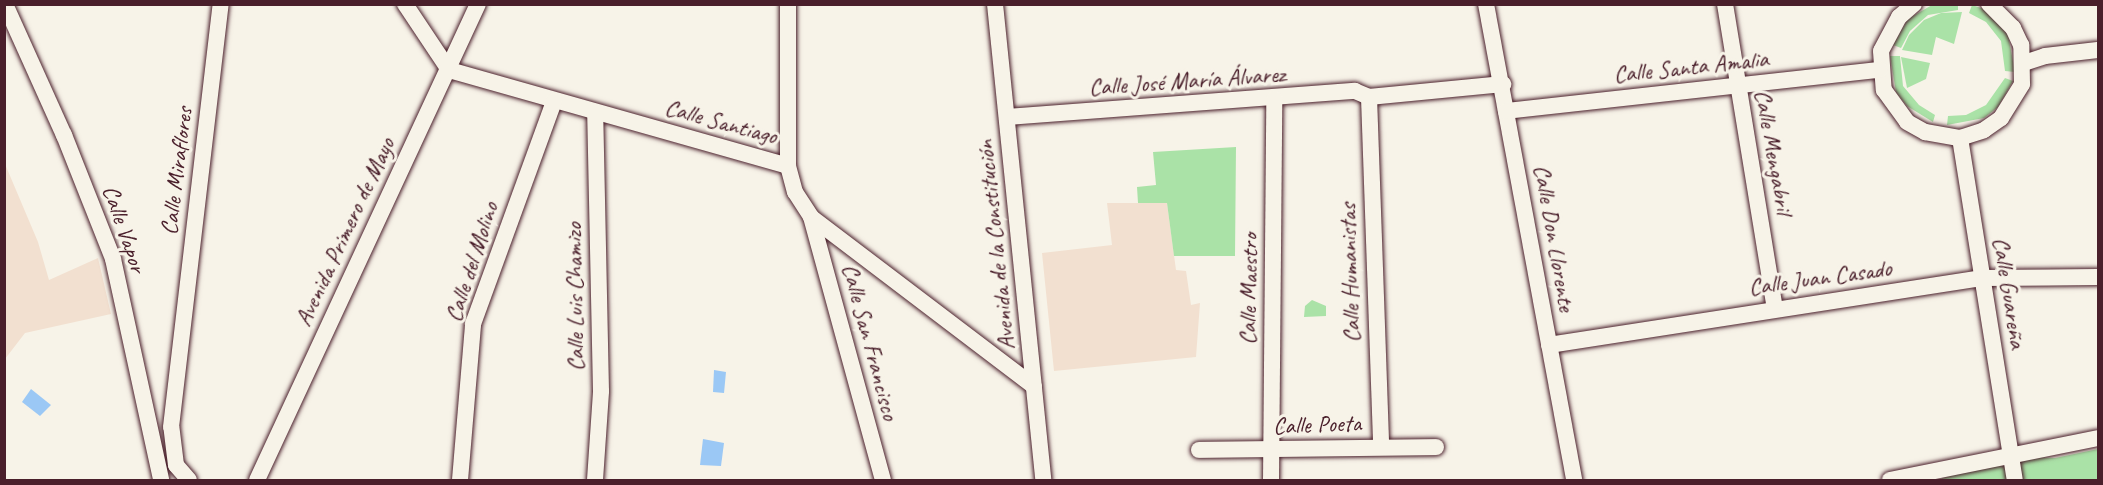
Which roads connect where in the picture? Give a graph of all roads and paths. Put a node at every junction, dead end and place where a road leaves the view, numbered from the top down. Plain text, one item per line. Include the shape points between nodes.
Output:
1 (5, 4) edge
2 (222, 4) edge
3 (405, 4) edge
4 (478, 4) edge
5 (788, 4) edge
6 (995, 4) edge
7 (1486, 4) edge
8 (1725, 4) edge
9 (1914, 4) edge
10 (1989, 4) edge
11 (2098, 50) edge
12 (2024, 63) junction
13 (449, 70) junction
14 (1880, 70) junction
15 (1503, 84) junction
16 (1738, 86) junction
17 (1369, 97) junction
18 (1274, 99) junction
19 (554, 101) junction
20 (1506, 111) junction
21 (595, 113) junction
22 (1007, 117) junction
23 (1960, 138) junction
24 (788, 165) junction
25 (811, 217) junction
26 (2098, 277) edge
27 (1983, 278) junction
28 (1775, 308) junction
29 (1549, 345) junction
30 (1030, 349) junction
31 (1011, 369) junction
32 (1034, 386) junction
33 (172, 407) junction
34 (145, 410) junction
35 (2098, 438) edge
36 (1381, 447) junction
37 (1436, 447) dead end
38 (1199, 450) dead end
39 (1271, 451) junction
40 (2011, 456) junction
41 (158, 478) edge
42 (189, 480) edge
43 (257, 480) edge
44 (460, 480) edge
45 (595, 480) edge
46 (883, 480) edge
47 (1043, 480) edge
48 (1270, 480) edge
49 (1574, 480) edge
50 (1890, 480) edge
51 (2015, 480) edge

1 - 34 street, Calle Vapor via 64,135 113,259
2 - 33 street, Calle Miraflores
3 - 13 street
4 - 13 street, Avenida Primero de Mayo
5 - 24 street
6 - 22 street, Avenida de la Constitución
7 - 15 street, Calle Don Llorente
8 - 16 street, Calle Mengabril
9 - 14 street via 1888,33
10 - 12 street via 2013,28
11 - 12 street via 2045,56
12 - 23 street via 2018,93 2001,118 1984,130
13 - 19 street, Calle Santiago
13 - 43 street, Avenida Primero de Mayo
14 - 16 street, Calle Santa Amalia
14 - 23 street via 1893,108 1907,122 1925,132
15 - 17 street, Calle José María Álvarez
15 - 20 street, Calle Don Llorente
16 - 20 street, Calle Santa Amalia
16 - 28 street, Calle Mengabril
17 - 18 street, Calle José María Álvarez via 1354,91
17 - 36 street, Calle Humanistas
18 - 22 street, Calle José María Álvarez
18 - 39 street, Calle Maestro
19 - 21 street, Calle Santiago
19 - 44 street, Calle del Molino via 473,324
20 - 29 street, Calle Don Llorente
21 - 24 street, Calle Santiago
21 - 45 street, Calle Luis Chamizo via 601,391
22 - 30 street, Avenida de la Constitución
23 - 27 street, Calle Guareña
24 - 25 street, Calle Santiago via 795,192
25 - 31 street, Calle Santiago
25 - 46 street, Calle San Francisco
26 - 27 street, Calle Juan Casado
27 - 28 street, Calle Juan Casado
27 - 40 street, Calle Guareña
28 - 29 street, Calle Juan Casado
29 - 49 street, Calle Don Llorente
30 - 31 street
30 - 32 street, Avenida de la Constitución
31 - 32 street, Calle Santiago
32 - 47 street, Avenida de la Constitución
33 - 34 street
33 - 42 street, Calle Miraflores via 171,444 176,465
34 - 41 street, Calle Vapor
35 - 40 street
36 - 37 street, Calle Poeta
36 - 39 street, Calle Poeta
38 - 39 street, Calle Poeta
39 - 48 street, Calle Maestro
40 - 50 street
40 - 51 street, Calle Guareña

